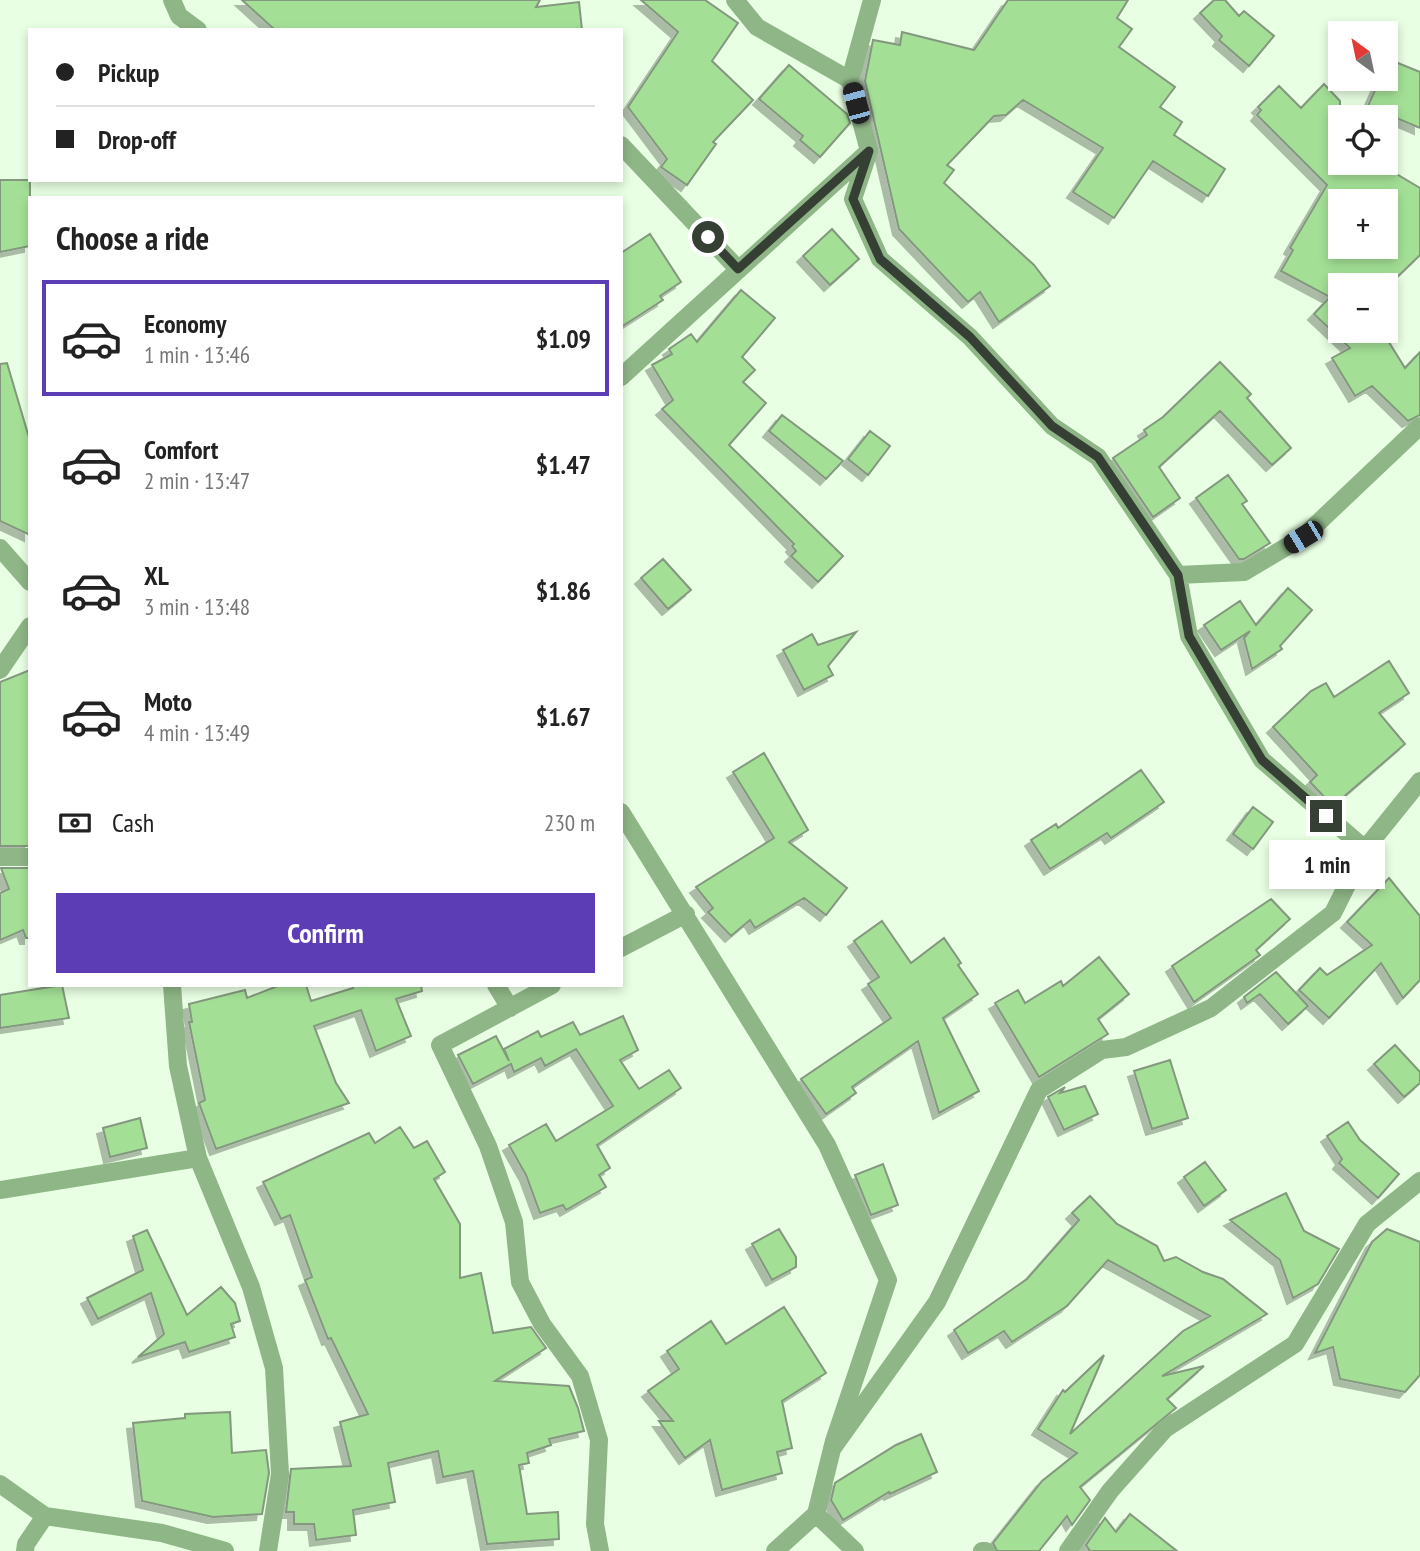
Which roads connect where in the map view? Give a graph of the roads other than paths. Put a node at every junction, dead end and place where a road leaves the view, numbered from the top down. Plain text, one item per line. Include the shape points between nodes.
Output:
1 (172, 0) edge
2 (735, 0) edge
3 (872, 0) edge
4 (195, 28) edge
5 (850, 80) junction
6 (623, 147) edge
7 (869, 151) junction
8 (738, 269) junction
9 (623, 375) edge
10 (1420, 426) edge
11 (0, 548) edge
12 (1178, 575) junction
13 (28, 580) edge
14 (28, 629) edge
15 (0, 670) edge
16 (1420, 782) edge
17 (623, 814) edge
18 (1365, 849) junction
19 (0, 857) edge
20 (28, 857) edge
21 (686, 914) junction
22 (623, 947) edge
23 (172, 987) edge
24 (497, 987) edge
25 (548, 987) edge
26 (510, 1008) junction
27 (198, 1158) junction
28 (1420, 1181) edge
29 (0, 1190) edge
30 (832, 1449) junction
31 (0, 1484) edge
32 (816, 1514) junction
33 (45, 1516) junction
34 (25, 1551) edge
35 (225, 1551) edge
36 (268, 1551) edge
37 (600, 1551) edge
38 (775, 1551) edge
39 (855, 1551) edge
40 (1068, 1551) edge

1 - 4 street via 179,16
2 - 5 street via 757,26
3 - 5 street
5 - 7 street
6 - 8 street
7 - 8 street
7 - 12 street via 853,199 880,259 970,337 1052,426 1098,457
8 - 9 street
10 - 12 street via 1303,537 1244,572
11 - 13 street
12 - 18 street via 1189,636 1262,760
14 - 15 street
16 - 18 street
17 - 21 street
18 - 30 street via 1333,913 1211,1008 1126,1047 1102,1050 1039,1090 937,1302
19 - 20 street
21 - 22 street
21 - 30 street via 827,1145 888,1280
23 - 27 street via 178,1066
24 - 26 street
25 - 26 street
26 - 37 street via 440,1045 488,1146 514,1222 520,1282 542,1324 580,1376 599,1440 595,1524
27 - 29 street
27 - 36 street via 251,1287 274,1368 279,1474
28 - 40 street via 1367,1224 1296,1344 1165,1429 1110,1491
30 - 32 street
31 - 33 street
32 - 38 street
32 - 39 street
33 - 34 street
33 - 35 street via 162,1533

